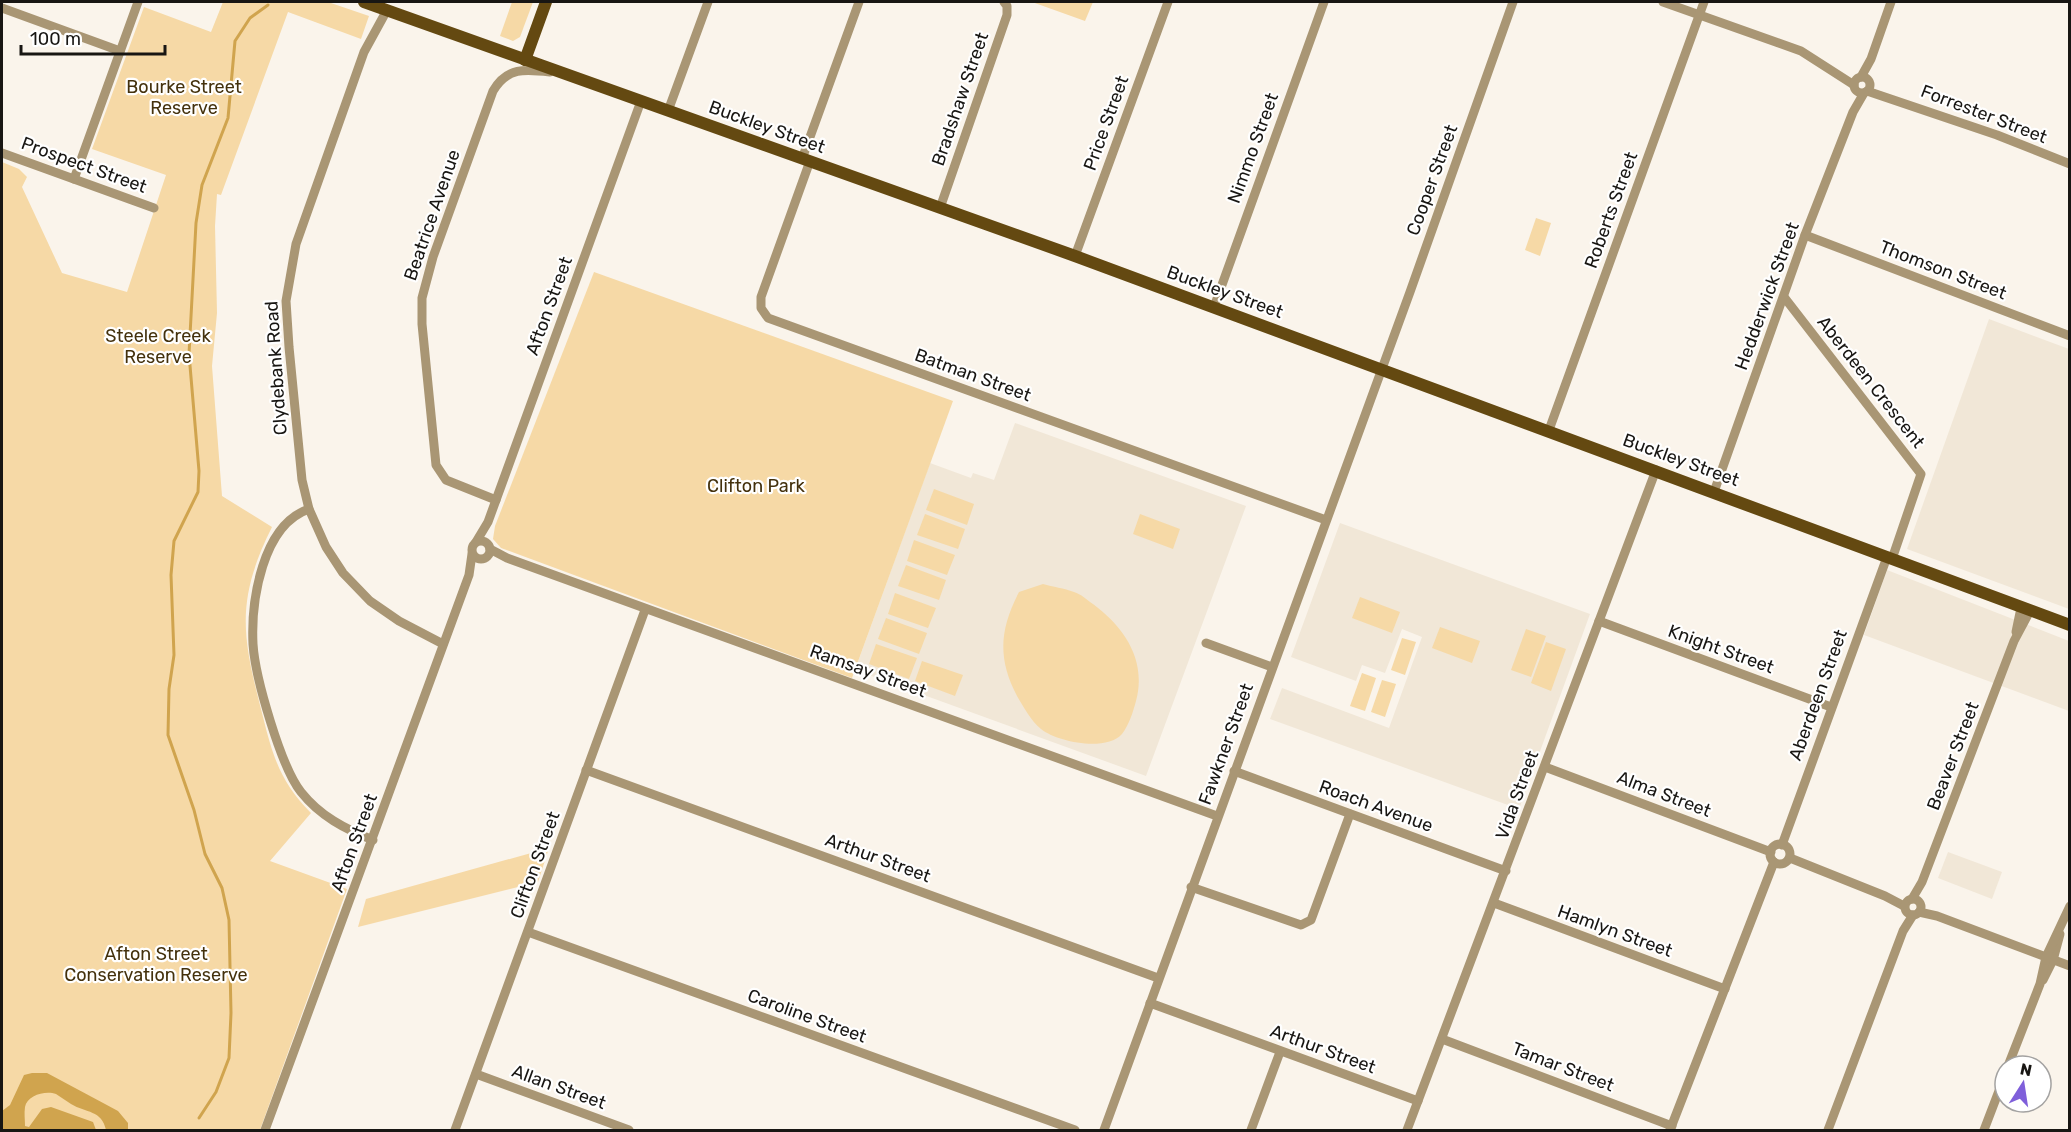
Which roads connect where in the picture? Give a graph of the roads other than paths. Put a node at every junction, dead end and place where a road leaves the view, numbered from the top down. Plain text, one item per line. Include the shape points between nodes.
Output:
1 (138, 2) edge
2 (364, 2) edge
3 (546, 2) edge
4 (708, 2) edge
5 (860, 2) edge
6 (1004, 2) edge
7 (1168, 2) edge
8 (1324, 2) edge
9 (1513, 2) edge
10 (1663, 2) edge
11 (1704, 2) edge
12 (1891, 2) edge
13 (2, 8) edge
14 (387, 10) junction
15 (1699, 15) junction
16 (120, 51) junction
17 (525, 60) junction
18 (561, 74) junction
19 (1862, 85) junction
20 (641, 101) junction
21 (668, 111) junction
22 (2, 153) edge
23 (806, 160) junction
24 (2070, 164) edge
25 (74, 179) junction
26 (154, 208) dead end
27 (940, 208) junction
28 (1805, 235) junction
29 (1075, 256) junction
30 (1784, 297) junction
31 (1214, 307) junction
32 (2070, 336) edge
33 (1381, 369) junction
34 (1549, 430) junction
35 (1656, 470) junction
36 (1714, 492) junction
37 (496, 500) junction
38 (309, 509) junction
39 (1326, 520) junction
40 (484, 550) junction
41 (472, 554) joint
42 (1889, 558) junction
43 (469, 575) junction
44 (2026, 609) junction
45 (645, 610) junction
46 (1599, 621) junction
47 (2070, 625) edge
48 (1206, 643) dead end
49 (443, 644) junction
50 (1272, 667) junction
51 (1831, 707) junction
52 (1545, 767) junction
53 (586, 770) junction
54 (1234, 771) junction
55 (1350, 814) junction
56 (1217, 816) junction
57 (373, 840) junction
58 (1782, 845) junction
59 (1771, 852) junction
60 (1790, 858) junction
61 (1774, 862) junction
62 (1506, 871) junction
63 (1191, 886) junction
64 (1494, 903) junction
65 (2070, 906) edge
66 (1913, 907) junction
67 (528, 932) junction
68 (2050, 958) junction
69 (2070, 966) edge
70 (1158, 978) junction
71 (1725, 989) junction
72 (1150, 1003) junction
73 (1442, 1039) junction
74 (1280, 1052) junction
75 (2013, 1054) edge
76 (476, 1074) junction
77 (1418, 1101) junction
78 (1993, 1107) edge
79 (268, 1128) edge
80 (1671, 1128) edge
81 (456, 1131) edge
82 (629, 1131) edge
83 (1075, 1131) edge
84 (1104, 1131) edge
85 (1251, 1131) edge
86 (1407, 1131) edge
87 (1828, 1131) edge
88 (1984, 1131) edge

1 - 16 street
2 - 14 main road, Buckley Street
3 - 17 main road
4 - 21 street
5 - 23 street
6 - 27 street, Bradshaw Street via 1007,15
7 - 29 street, Price Street
8 - 31 street, Nimmo Street
9 - 33 street, Cooper Street
10 - 15 street, Forrester Street
11 - 15 street, Roberts Street
12 - 19 street, Hedderwick Street
13 - 16 street
14 - 17 main road, Buckley Street
14 - 38 street, Clydebank Road via 369,43 302,224 288,282 288,347 302,480
15 - 19 street, Forrester Street via 1801,51
15 - 34 street, Roberts Street
16 - 25 street
17 - 18 main road, Buckley Street
18 - 20 main road, Buckley Street
18 - 37 street, Beatrice Avenue via 516,71 503,77 493,91 430,264 421,311 436,465 446,480
19 - 24 street, Forrester Street
19 - 28 street, Hedderwick Street
20 - 21 main road, Buckley Street
20 - 37 street, Afton Street
21 - 23 main road, Buckley Street
22 - 25 street, Prospect Street
23 - 27 main road, Buckley Street
23 - 39 street, Batman Street via 761,297 761,308 768,318
25 - 26 street, Prospect Street
27 - 29 main road, Buckley Street
28 - 30 street, Hedderwick Street
28 - 32 street, Thomson Street
29 - 31 main road, Buckley Street
30 - 36 street, Hedderwick Street
30 - 42 street, Aberdeen Crescent via 1921,474
31 - 33 main road, Buckley Street
33 - 34 main road, Buckley Street
33 - 39 street, Fawkner Street
34 - 35 main road, Buckley Street
35 - 36 main road, Buckley Street
35 - 46 street, Vida Street
36 - 42 main road, Buckley Street
37 - 40 street, Afton Street
38 - 49 street, Clydebank Road via 326,547 357,588 399,621
38 - 57 street via 288,520 263,566 254,606 256,666 283,760 300,791 334,822
39 - 50 street, Fawkner Street
40 - 41 street, Ramsay Street
40 - 43 street, Afton Street
40 - 45 street, Ramsay Street
41 - 43 street, Afton Street
42 - 44 main road, Buckley Street
42 - 51 street, Aberdeen Street
43 - 49 street, Afton Street
44 - 47 main road, Buckley Street
44 - 66 street, Beaver Street
45 - 53 street, Clifton Street
45 - 56 street, Ramsay Street
46 - 51 street, Knight Street
46 - 52 street, Vida Street
48 - 50 street
49 - 57 street, Afton Street
50 - 54 street, Fawkner Street
51 - 58 street, Aberdeen Street
52 - 59 street, Alma Street
52 - 62 street, Vida Street
53 - 67 street, Clifton Street
53 - 70 street, Arthur Street
54 - 55 street, Roach Avenue
54 - 56 street, Fawkner Street
55 - 62 street, Roach Avenue
55 - 63 street via 1311,920 1301,925
56 - 63 street, Fawkner Street
57 - 79 street, Afton Street
58 - 59 street
58 - 60 street via 1789,849
59 - 61 street
60 - 61 street via 1783,864
60 - 66 street
61 - 71 street
62 - 64 street, Vida Street
63 - 70 street, Fawkner Street
64 - 71 street, Hamlyn Street
64 - 73 street, Vida Street
65 - 68 street
66 - 68 street
66 - 87 street, Beaver Street
67 - 76 street, Clifton Street
67 - 83 street, Caroline Street
68 - 69 street
68 - 75 street
70 - 72 street, Fawkner Street
71 - 80 street
72 - 74 street, Arthur Street
72 - 84 street, Fawkner Street
73 - 77 street, Vida Street
73 - 80 street, Tamar Street
74 - 77 street, Arthur Street
74 - 85 street
76 - 81 street, Clifton Street
76 - 82 street, Allan Street
77 - 86 street, Vida Street
78 - 88 street

